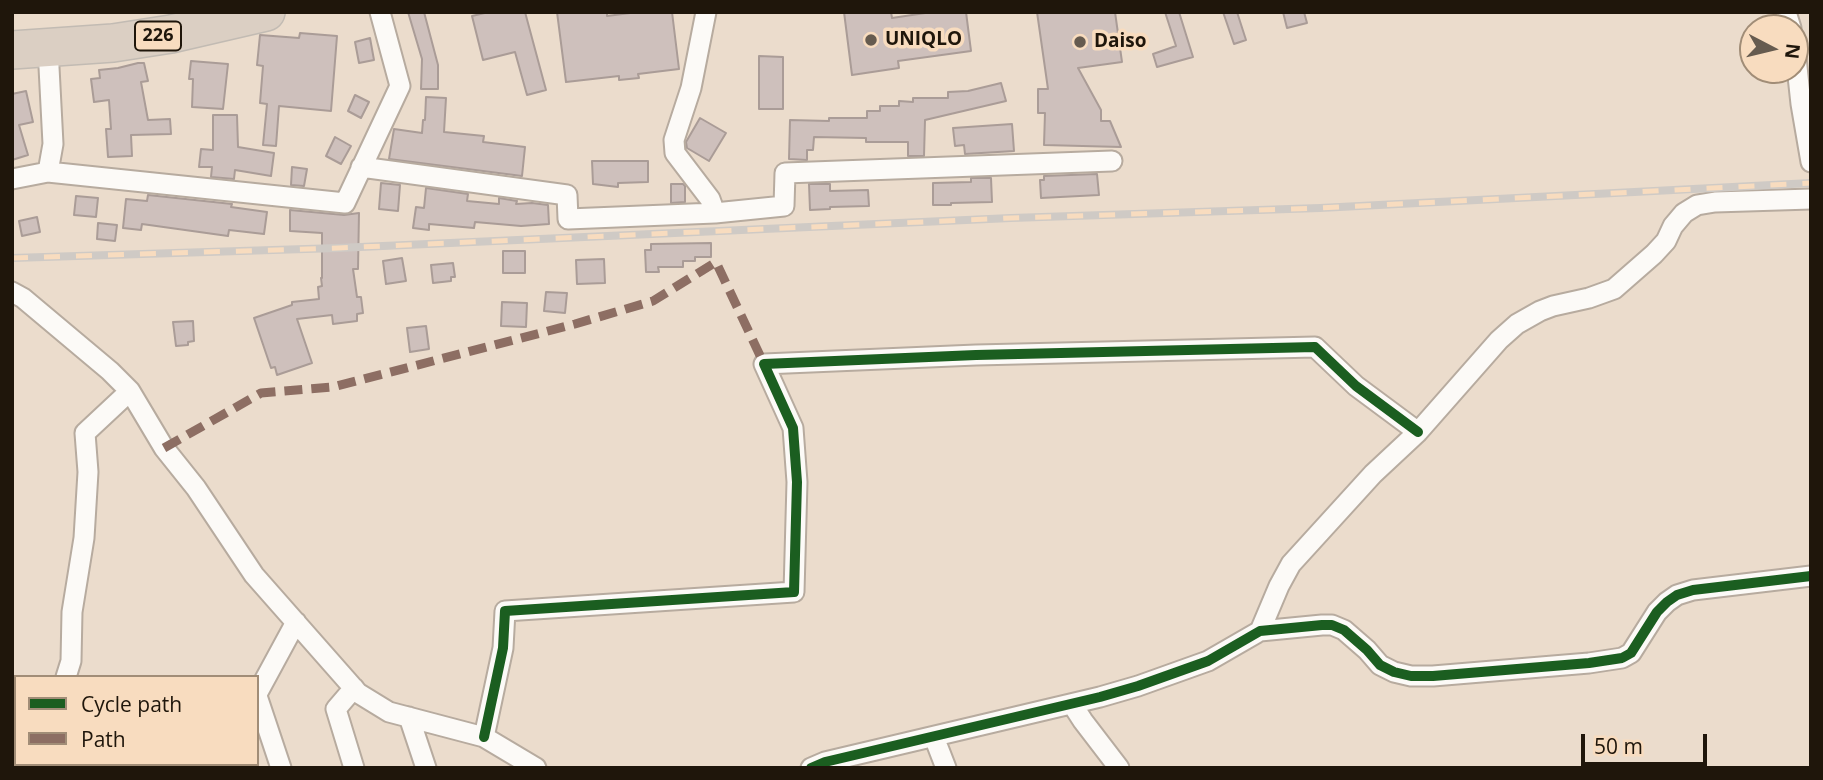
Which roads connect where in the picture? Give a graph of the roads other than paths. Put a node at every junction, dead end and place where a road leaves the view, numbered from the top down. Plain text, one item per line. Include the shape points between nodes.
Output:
1 (266, 12) edge
2 (380, 12) edge
3 (706, 12) edge
4 (48, 48) junction
5 (12, 50) edge
6 (1799, 84) edge
7 (1112, 161) dead end
8 (1811, 162) edge
9 (361, 167) junction
10 (48, 172) junction
11 (12, 179) edge
12 (1811, 199) edge
13 (715, 213) junction
14 (12, 292) edge
15 (130, 391) junction
16 (1418, 432) junction
17 (1811, 576) edge
18 (296, 622) junction
19 (1260, 632) junction
20 (67, 675) edge
21 (354, 688) junction
22 (259, 691) edge
23 (259, 701) edge
24 (1072, 704) junction
25 (409, 717) junction
26 (484, 737) junction
27 (934, 737) junction
28 (281, 768) edge
29 (354, 768) edge
30 (426, 768) edge
31 (536, 768) edge
32 (811, 768) edge
33 (946, 768) edge
34 (1119, 768) edge

1 - 4 highway, 226 via 172,34
2 - 9 street via 400,86
3 - 13 street via 691,88 674,140 675,153 710,199
4 - 5 highway, 226
4 - 10 street via 53,145
6 - 8 street
7 - 13 street via 785,173 784,206
9 - 10 street via 345,203
9 - 13 street via 567,195 568,219
10 - 11 street
12 - 16 street via 1697,205 1684,213 1654,254 1614,289 1553,306 1517,324
14 - 15 street
15 - 18 street via 164,448 254,575
15 - 20 street via 85,433 84,538
16 - 19 street via 1291,564
16 - 26 street via 1356,386 1315,347 764,364 793,428 797,482 794,592 505,611 503,648
17 - 19 street via 1678,595 1657,612 1631,653 1589,663 1411,676 1380,665 1344,630 1332,625
18 - 21 street
18 - 22 street
19 - 24 street via 1208,661
21 - 25 street via 389,712
21 - 29 street via 336,709
23 - 28 street
24 - 27 street
24 - 34 street
25 - 26 street
25 - 30 street
26 - 31 street
27 - 32 street
27 - 33 street

